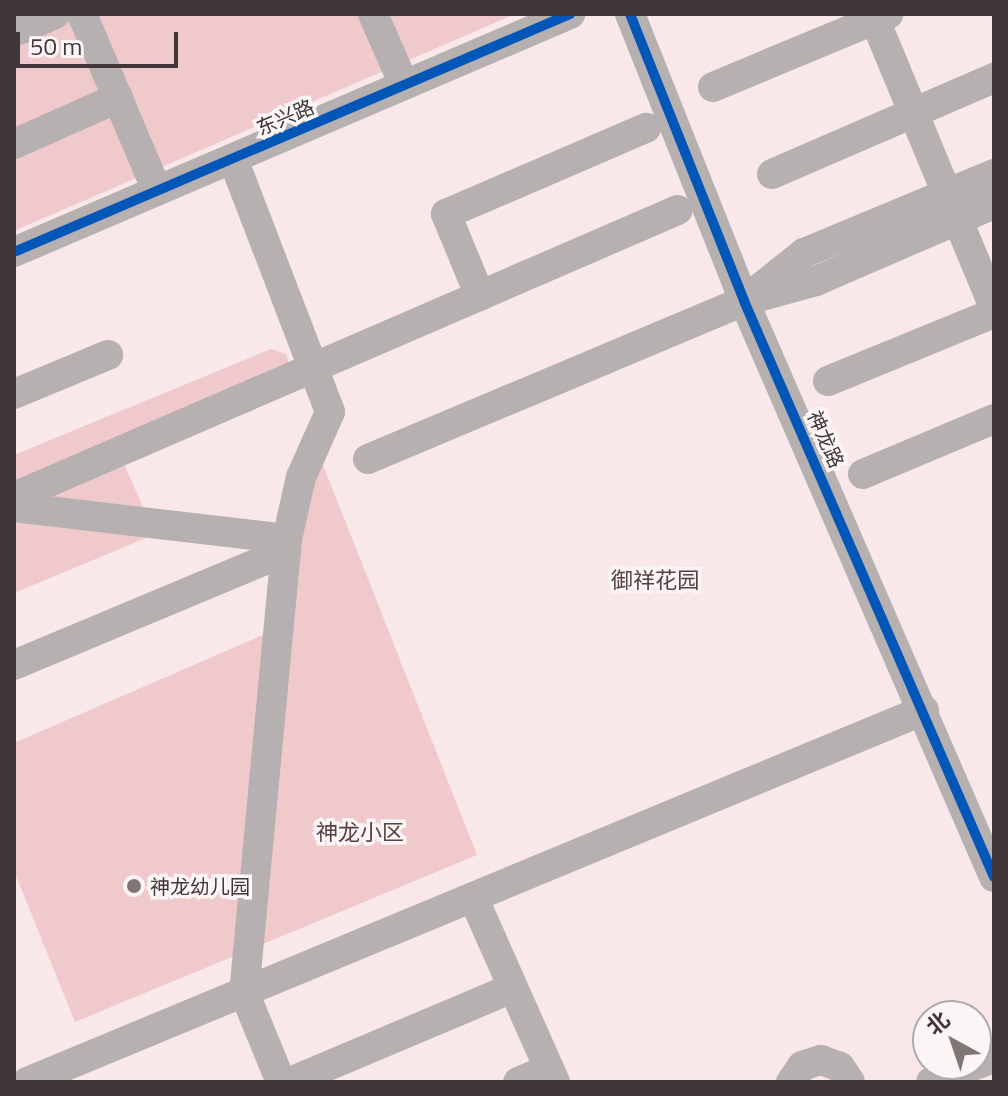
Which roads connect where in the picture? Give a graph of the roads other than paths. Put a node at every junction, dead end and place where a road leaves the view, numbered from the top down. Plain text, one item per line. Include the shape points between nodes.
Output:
1 (55, 14) edge
2 (82, 14) edge
3 (373, 14) edge
4 (570, 14) edge
5 (630, 14) edge
6 (881, 17) edge
7 (14, 32) edge
8 (994, 78) edge
9 (404, 85) junction
10 (713, 87) dead end
11 (118, 98) junction
12 (913, 113) junction
13 (646, 128) dead end
14 (14, 144) edge
15 (233, 159) junction
16 (772, 174) dead end
17 (994, 174) edge
18 (157, 191) junction
19 (994, 204) edge
20 (952, 207) junction
21 (678, 210) dead end
22 (14, 252) edge
23 (991, 295) edge
24 (480, 296) junction
25 (744, 301) junction
26 (108, 355) dead end
27 (313, 368) junction
28 (828, 381) dead end
29 (14, 394) edge
30 (994, 419) edge
31 (368, 459) dead end
32 (863, 474) dead end
33 (14, 497) edge
34 (14, 507) edge
35 (287, 545) junction
36 (14, 665) edge
37 (924, 710) junction
38 (994, 877) edge
39 (473, 897) junction
40 (513, 988) junction
41 (244, 992) junction
42 (994, 1058) edge
43 (552, 1076) edge
44 (27, 1082) edge
45 (281, 1082) edge
46 (290, 1082) edge
47 (518, 1082) edge
48 (791, 1082) edge
49 (850, 1082) edge
50 (931, 1082) edge

1 - 7 street
2 - 11 street
3 - 9 street
4 - 9 street, 东兴路
5 - 25 street, 神龙路
6 - 10 street
6 - 12 street
8 - 12 street
9 - 15 street, 东兴路
11 - 14 street
11 - 18 street
12 - 16 street
12 - 20 street
13 - 24 street via 446,214
15 - 18 street, 东兴路
15 - 27 street
17 - 20 street
18 - 22 street, 东兴路
19 - 20 street
20 - 23 street
20 - 25 street via 804,253
21 - 24 street
23 - 28 street
24 - 27 street
25 - 31 street
25 - 37 street, 神龙路
26 - 29 street
27 - 33 street
27 - 35 street via 330,412 301,477
30 - 32 street
34 - 35 street
35 - 36 street
35 - 41 street
37 - 38 street, 神龙路
37 - 39 street
39 - 40 street
39 - 41 street
40 - 43 street
40 - 46 street
41 - 44 street
41 - 45 street
42 - 50 street
43 - 47 street
48 - 49 street via 802,1066 821,1060 840,1067

